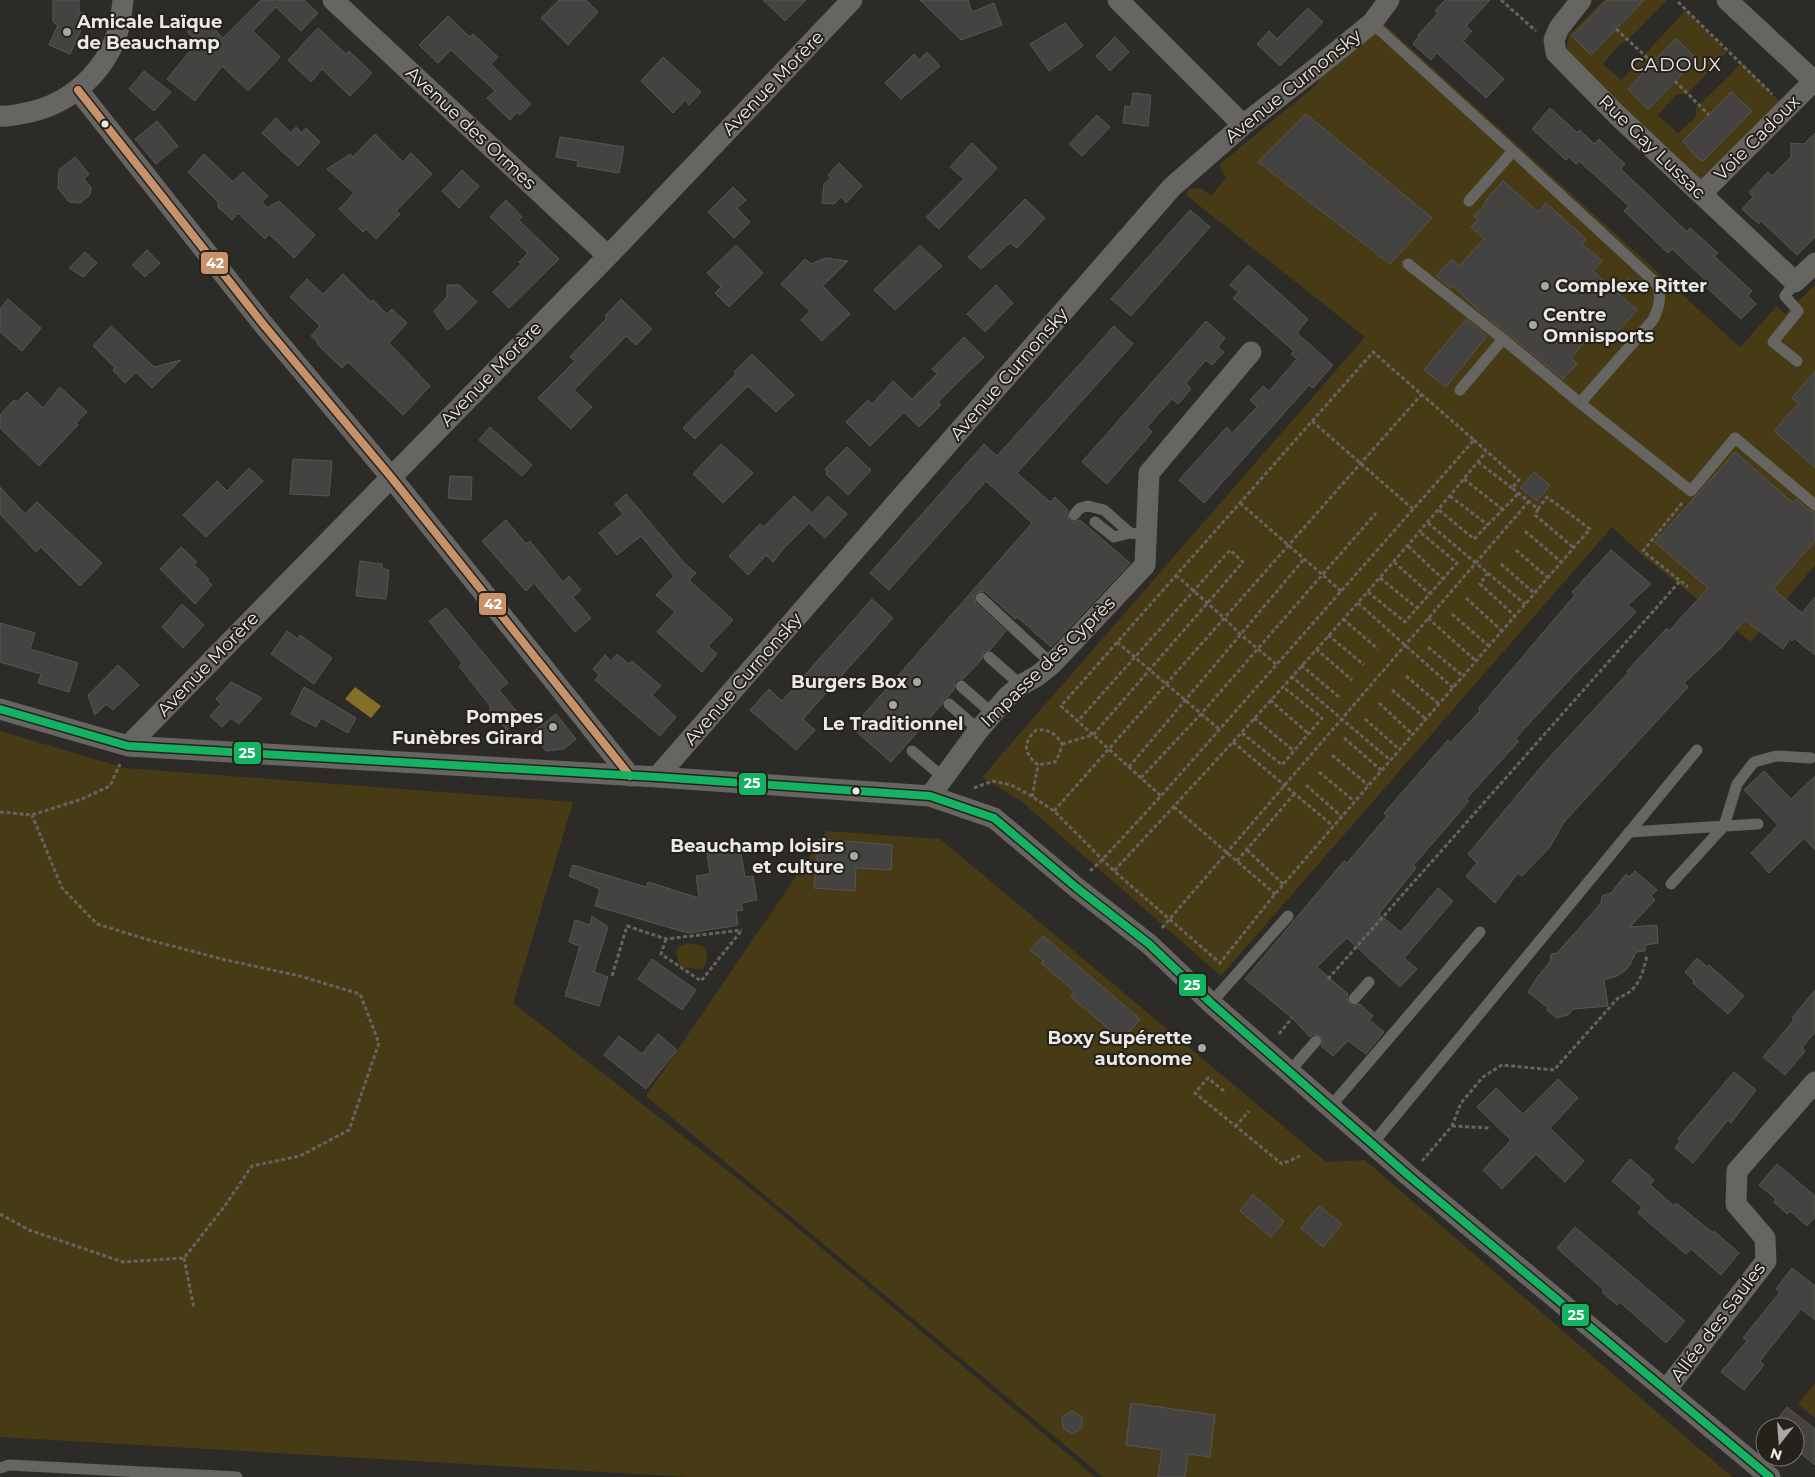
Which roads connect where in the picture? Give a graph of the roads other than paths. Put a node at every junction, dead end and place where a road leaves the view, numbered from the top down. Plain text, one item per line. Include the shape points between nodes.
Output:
1 (123, 0) edge
2 (333, 0) edge
3 (852, 0) edge
4 (1118, 0) edge
5 (1390, 0) edge
6 (1581, 0) edge
7 (1727, 0) edge
8 (1372, 22) junction
9 (78, 90) junction
10 (0, 116) edge
11 (1242, 125) junction
12 (1513, 151) junction
13 (1702, 194) junction
14 (1469, 201) dead end
15 (608, 256) junction
16 (1815, 263) edge
17 (1408, 264) dead end
18 (1795, 282) junction
19 (1503, 339) junction
20 (1251, 352) dead end
21 (1797, 361) dead end
22 (1460, 390) dead end
23 (1580, 404) junction
24 (391, 477) junction
25 (1815, 505) edge
26 (1074, 515) dead end
27 (1095, 522) dead end
28 (1138, 534) junction
29 (981, 598) dead end
30 (989, 657) dead end
31 (1052, 664) junction
32 (1021, 685) junction
33 (961, 686) dead end
34 (949, 704) dead end
35 (0, 709) edge
36 (986, 722) junction
37 (128, 746) junction
38 (1696, 750) dead end
39 (912, 751) dead end
40 (1811, 758) dead end
41 (630, 776) junction
42 (657, 777) junction
43 (944, 778) junction
44 (938, 798) junction
45 (1758, 824) dead end
46 (1724, 826) junction
47 (1629, 832) junction
48 (1671, 884) dead end
49 (1288, 916) dead end
50 (1480, 932) dead end
51 (1369, 982) dead end
52 (1354, 999) dead end
53 (1211, 1003) junction
54 (1316, 1041) dead end
55 (1290, 1071) junction
56 (1815, 1082) edge
57 (1330, 1106) junction
58 (1373, 1143) junction
59 (1666, 1390) junction
60 (0, 1468) edge
61 (236, 1477) edge
62 (1770, 1477) edge

1 - 9 street via 119,26 110,50 96,72
2 - 15 street, Avenue des Ormes
3 - 15 street, Avenue Morère
4 - 11 street
5 - 8 street, Avenue Curnonsky
6 - 13 street, Rue Gay Lussac via 1559,28 1554,40 1556,53
7 - 13 street, Voie Cadoux via 1814,81
8 - 11 street, Avenue Curnonsky
8 - 12 lane
9 - 10 street via 45,109
9 - 24 street via 263,324
11 - 42 street, Avenue Curnonsky via 1172,187
12 - 14 lane
12 - 23 lane via 1657,284 1659,290 1659,309 1653,320
13 - 18 street, Rue Gay Lussac
15 - 24 street, Avenue Morère
16 - 18 street
17 - 19 lane
18 - 21 lane via 1785,296 1798,311 1773,342
19 - 22 lane
19 - 23 lane
20 - 28 street, Impasse des Cyprès via 1149,473
23 - 25 lane via 1691,491 1735,438
24 - 37 street, Avenue Morère
24 - 41 street
26 - 28 lane via 1080,508 1088,506 1104,510
27 - 28 lane via 1114,537
28 - 31 street, Impasse des Cyprès via 1145,565
29 - 31 lane
30 - 32 lane
31 - 32 street, Impasse des Cyprès
32 - 36 street, Impasse des Cyprès
33 - 36 lane
34 - 36 lane
35 - 37 street
36 - 43 street, Impasse des Cyprès
37 - 41 street
38 - 47 lane
39 - 43 lane
40 - 46 lane via 1776,756 1754,762 1737,784
41 - 42 street
42 - 44 street
43 - 44 street, Impasse des Cyprès
44 - 53 street via 994,818 1149,944
45 - 46 lane
46 - 47 lane
46 - 48 lane
47 - 58 lane
49 - 53 lane
50 - 57 lane
51 - 52 lane
53 - 55 street
54 - 55 lane
55 - 57 street
56 - 59 street, Allée des Saules via 1737,1172 1736,1204 1766,1238 1766,1261
57 - 58 street
58 - 59 street
59 - 62 street
60 - 61 lane via 9,1465

